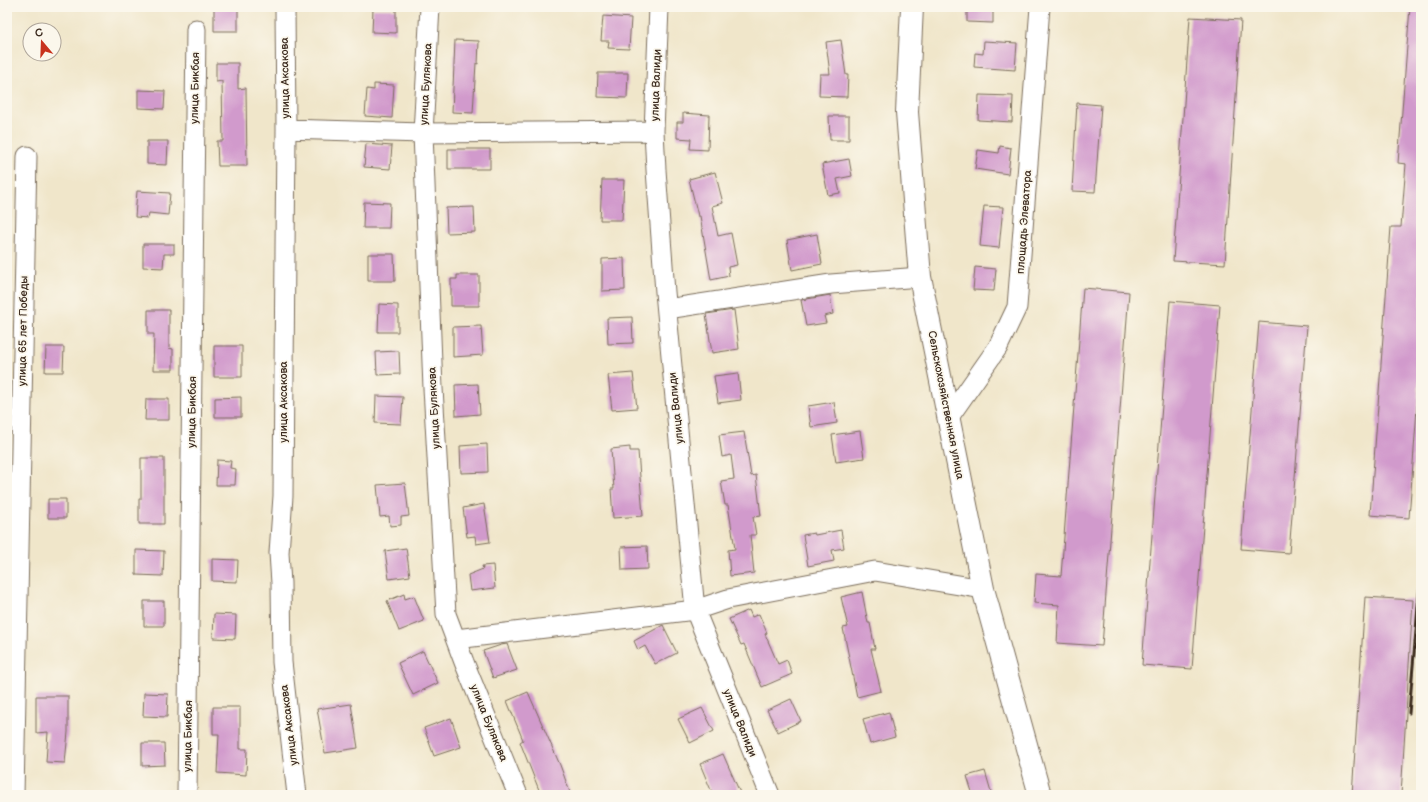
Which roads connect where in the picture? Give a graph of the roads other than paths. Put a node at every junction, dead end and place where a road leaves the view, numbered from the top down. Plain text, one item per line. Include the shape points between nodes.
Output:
1 (285, 7) edge
2 (430, 7) edge
3 (659, 7) edge
4 (912, 7) edge
5 (1040, 7) edge
6 (196, 29) dead end
7 (286, 129) junction
8 (654, 131) junction
9 (423, 133) junction
10 (27, 156) dead end
11 (920, 277) junction
12 (667, 309) junction
13 (949, 417) junction
14 (983, 589) junction
15 (695, 610) junction
16 (456, 639) junction
17 (14, 795) edge
18 (187, 795) edge
19 (297, 795) edge
20 (518, 795) edge
21 (770, 795) edge
22 (1040, 795) edge

1 - 7 street, улица Аксакова
2 - 9 street, улица Булякова
3 - 8 street, улица Валиди
4 - 11 main road, Сельскохозяйственная улица via 907,112
5 - 13 street, площадь Элеватора via 1017,307 998,347
6 - 18 street, улица Бикбая
7 - 9 street
7 - 19 street, улица Аксакова via 282,496 279,553 282,662
8 - 9 street
8 - 12 street, улица Валиди
9 - 16 street, улица Булякова via 433,388 446,614
10 - 17 street, улица 65 лет Победы
11 - 12 street via 831,284
11 - 13 main road, Сельскохозяйственная улица
12 - 15 street, улица Валиди
13 - 14 main road, Сельскохозяйственная улица
14 - 15 street via 875,571 728,599
14 - 22 main road, Сельскохозяйственная улица
15 - 16 street
15 - 21 street, улица Валиди
16 - 20 street, улица Булякова

